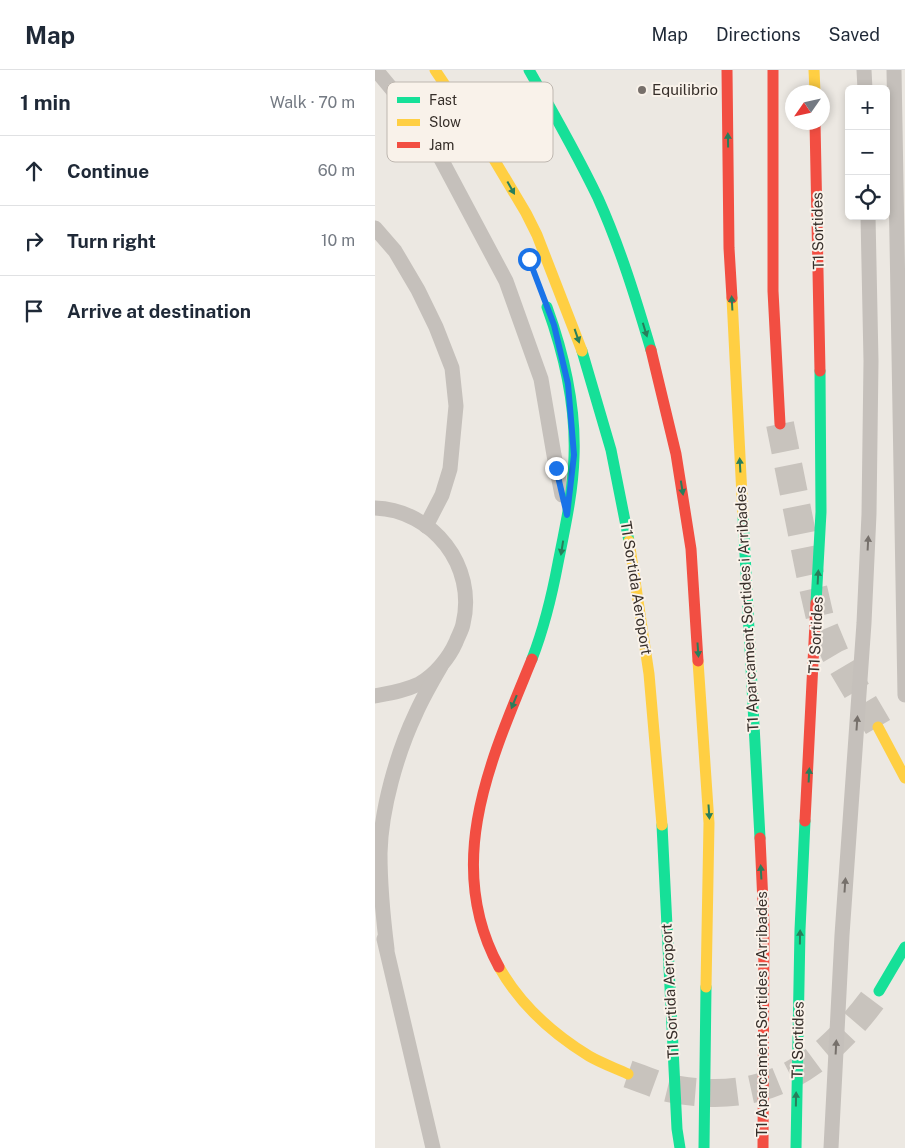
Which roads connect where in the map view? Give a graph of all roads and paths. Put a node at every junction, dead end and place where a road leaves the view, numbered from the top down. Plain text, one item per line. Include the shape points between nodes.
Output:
1 (376, 70) edge
2 (435, 70) edge
3 (529, 70) edge
4 (727, 70) edge
5 (773, 70) edge
6 (814, 70) edge
7 (864, 70) edge
8 (894, 70) edge
9 (443, 82) edge
10 (536, 82) edge
11 (387, 83) edge
12 (815, 85) edge
13 (865, 85) edge
14 (553, 112) edge
15 (815, 130) edge
16 (443, 162) edge
17 (486, 162) edge
18 (495, 162) edge
19 (498, 189) dead end
20 (868, 220) edge
21 (375, 228) edge
22 (545, 300) dead end
23 (780, 424) tunnel mouth
24 (375, 508) edge
25 (567, 515) junction
26 (426, 526) junction
27 (441, 666) junction
28 (905, 695) edge
29 (375, 696) edge
30 (878, 727) tunnel mouth
31 (905, 778) edge
32 (375, 907) edge
33 (387, 948) junction
34 (905, 948) edge
35 (879, 991) tunnel mouth
36 (628, 1074) tunnel mouth
37 (433, 1148) edge
38 (680, 1148) edge
39 (704, 1148) edge
40 (763, 1148) edge
41 (795, 1148) edge
42 (831, 1148) edge

1 - 11 lane
2 - 9 main road, T1 Sortida Aeroport
3 -> 10 main road
40 -> 4 main road, T1 Aparcament Sortides i Arribades via 763,925 729,248
5 - 23 main road via 773,291
6 - 12 main road
7 - 13 lane
8 - 28 lane
14 -> 39 main road via 599,199 631,284 653,357 676,454 691,549 709,822
41 -> 15 main road, T1 Sortides via 800,930 821,512
16 - 25 lane via 506,281 541,379
17 - 19 main road
18 -> 38 main road, T1 Sortida Aeroport via 536,234 566,305 593,383 632,550 651,691 662,828
42 -> 20 lane via 869,514
21 - 26 lane via 395,251 418,290 452,368 456,406 450,469 442,495
22 - 25 main road via 568,384 574,455
24 - 26 lane via 389,508 414,517
25 -> 36 main road via 559,567 537,646 490,763 479,803 474,874 487,939 509,983 528,1007 556,1032 591,1057
26 - 27 lane via 437,533 453,553 462,576 466,602 463,624
27 - 29 lane via 420,683 399,692
27 - 33 lane via 415,714 397,763 386,808 380,852
30 - 31 main road
32 - 33 lane
33 - 37 lane
34 - 35 main road

